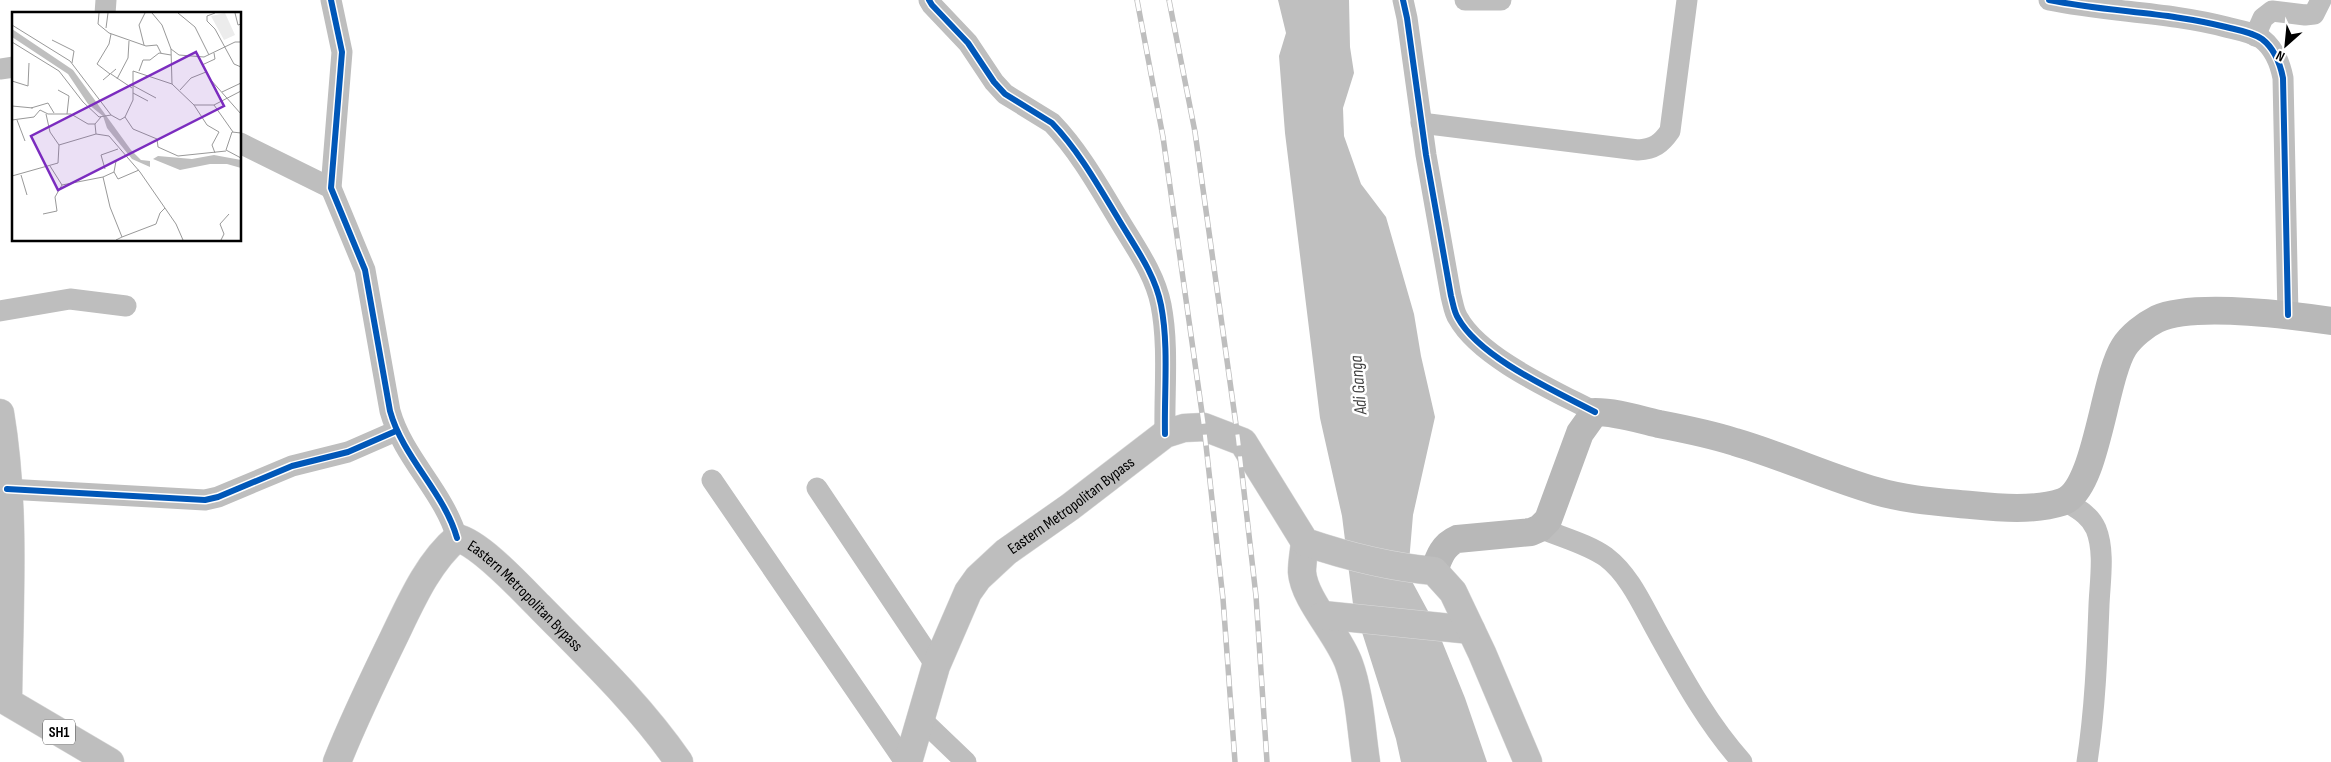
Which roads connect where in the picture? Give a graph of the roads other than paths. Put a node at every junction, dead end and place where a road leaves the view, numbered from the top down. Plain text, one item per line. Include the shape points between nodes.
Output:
1 (331, 0) edge
2 (929, 0) edge
3 (1403, 0) edge
4 (1465, 0) edge
5 (1501, 0) edge
6 (1687, 0) edge
7 (2049, 0) edge
8 (2321, 0) edge
9 (2255, 36) junction
10 (1421, 123) junction
11 (241, 143) edge
12 (331, 188) junction
13 (126, 306) dead end
14 (0, 311) edge
15 (2288, 315) junction
16 (2331, 321) edge
17 (1594, 412) junction
18 (0, 414) edge
19 (396, 431) junction
20 (1164, 434) junction
21 (3, 455) edge
22 (712, 480) dead end
23 (817, 488) dead end
24 (7, 489) junction
25 (2065, 501) junction
26 (1540, 528) junction
27 (457, 538) junction
28 (1305, 542) junction
29 (1425, 570) junction
30 (4, 585) edge
31 (1331, 616) junction
32 (1471, 630) junction
33 (936, 666) junction
34 (4, 700) edge
35 (921, 719) junction
36 (110, 762) edge
37 (337, 762) edge
38 (679, 762) edge
39 (907, 762) edge
40 (966, 762) edge
41 (1366, 762) edge
42 (1528, 762) edge
43 (1742, 762) edge
44 (2086, 762) edge

1 - 12 street via 342,52
2 - 20 street via 968,44 1004,94 1058,130 1084,164 1144,261 1161,304
3 - 10 street
4 - 5 street
6 - 10 street via 1670,131 1663,142 1651,149
7 - 9 street via 2200,20
8 - 9 street via 2314,14 2272,11 2263,18
9 - 15 street via 2262,39 2280,61 2283,78
10 - 17 street via 1457,318 1474,339 1500,360
11 - 12 street
12 - 19 street via 365,270
13 - 14 street via 70,299
15 - 16 main road
15 - 25 main road via 2208,311 2179,314 2158,319 2138,332 2124,348 2107,393 2086,475 2076,492
17 - 25 main road via 1621,415 1736,442 1879,492 1990,507 2042,507
17 - 26 main road via 1580,432 1548,520
18 - 21 main road, SH1
19 - 24 street via 348,452 302,462 205,500
19 - 27 street via 448,515
20 - 28 main road, Eastern Metropolitan Bypass via 1204,426 1238,439 1262,471
20 - 33 main road, Eastern Metropolitan Bypass via 1006,552 978,578 968,592
21 - 24 main road, SH1
22 - 39 street
23 - 33 street
24 - 30 main road, SH1
25 - 44 street via 2087,515 2099,540 2095,697
26 - 29 main road via 1532,532 1457,539 1449,543
26 - 43 street via 1599,553 1619,569 1697,703
27 - 37 main road, Eastern Metropolitan Bypass via 432,569 408,610 354,718
27 - 38 main road, Eastern Metropolitan Bypass via 467,540 489,559 600,666 663,738
28 - 29 main road
28 - 31 main road via 1302,572 1305,587
29 - 32 main road via 1453,592
30 - 34 main road, SH1
31 - 32 main road
31 - 41 main road via 1355,682
32 - 42 main road
33 - 35 main road, Eastern Metropolitan Bypass
34 - 36 main road, SH1
35 - 39 main road, Eastern Metropolitan Bypass
35 - 40 street

